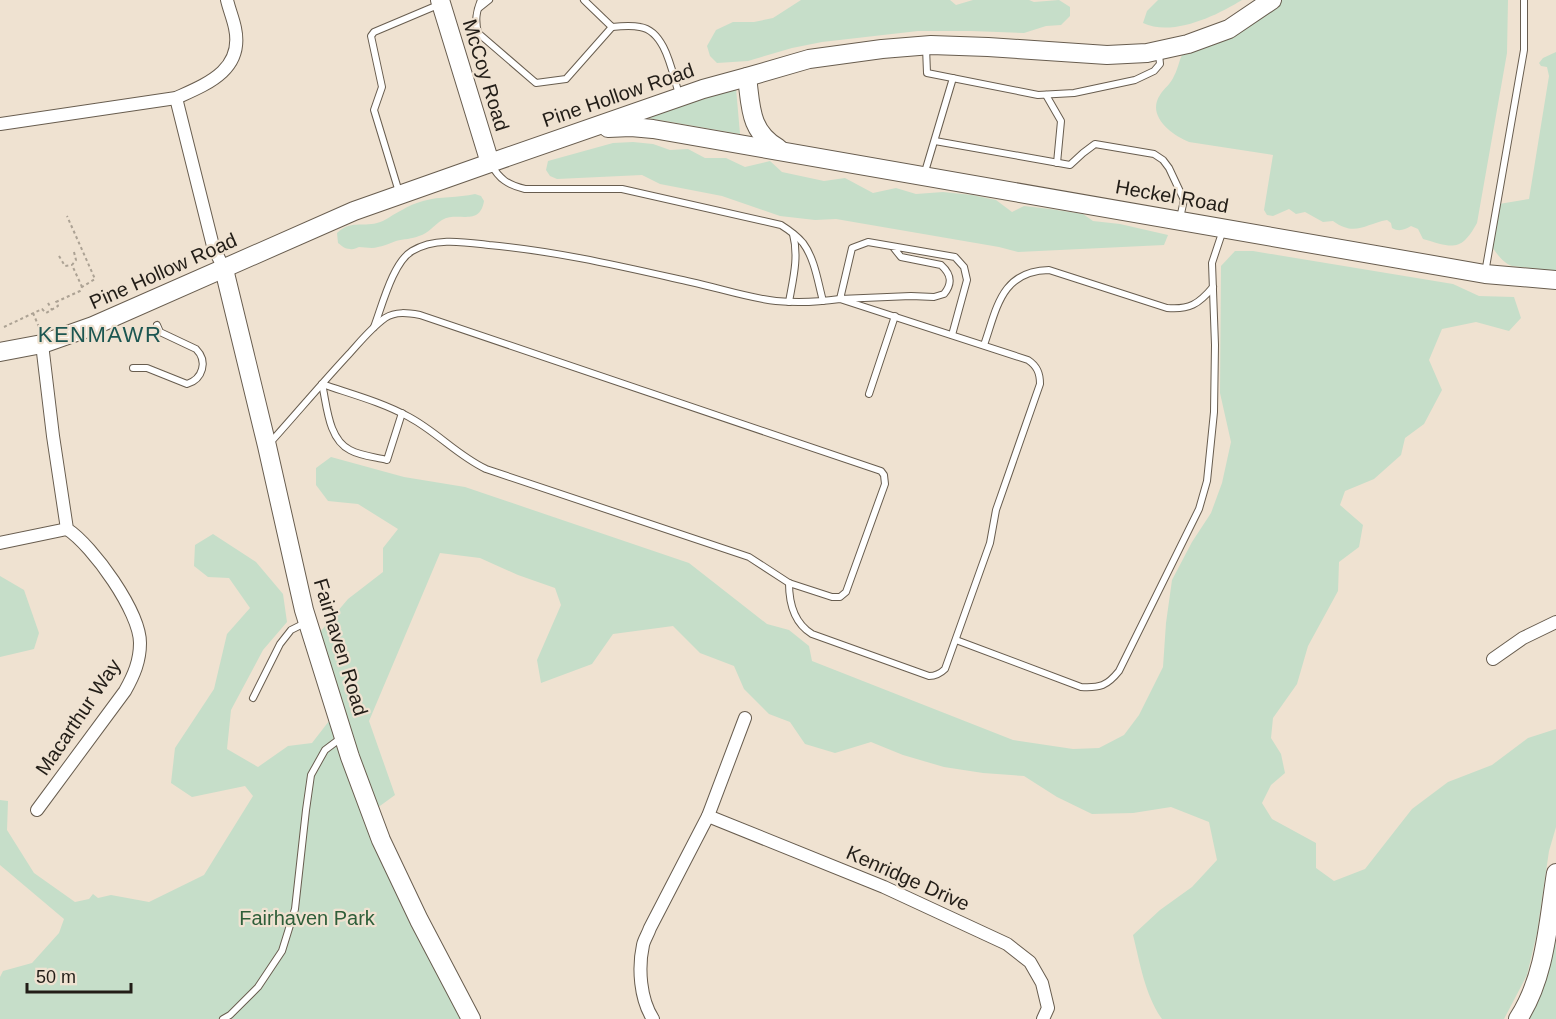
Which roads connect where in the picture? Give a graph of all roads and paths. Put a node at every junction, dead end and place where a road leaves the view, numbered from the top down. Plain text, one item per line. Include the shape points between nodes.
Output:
1 (227, 0) edge
2 (481, 0) edge
3 (489, 0) edge
4 (584, 0) edge
5 (1272, 0) edge
6 (1524, 0) edge
7 (440, 2) edge
8 (479, 8) junction
9 (612, 27) junction
10 (926, 45) junction
11 (1158, 50) junction
12 (747, 77) junction
13 (953, 78) junction
14 (1046, 95) junction
15 (680, 97) junction
16 (176, 98) junction
17 (0, 124) edge
18 (588, 129) junction
19 (934, 141) junction
20 (782, 151) junction
21 (490, 162) junction
22 (1057, 163) junction
23 (924, 176) junction
24 (400, 195) junction
25 (67, 216) dead end
26 (1180, 220) junction
27 (1223, 228) junction
28 (793, 233) junction
29 (893, 247) junction
30 (74, 252) dead end
31 (59, 256) dead end
32 (72, 265) junction
33 (224, 269) junction
34 (1485, 274) junction
35 (1556, 280) edge
36 (82, 287) junction
37 (1213, 287) junction
38 (840, 299) junction
39 (823, 301) junction
40 (789, 302) junction
41 (48, 303) dead end
42 (52, 310) junction
43 (895, 316) junction
44 (157, 325) dead end
45 (4, 327) dead end
46 (374, 328) junction
47 (952, 335) junction
48 (42, 344) junction
49 (984, 345) junction
50 (0, 352) edge
51 (132, 368) dead end
52 (322, 384) junction
53 (869, 394) dead end
54 (402, 413) junction
55 (267, 446) junction
56 (67, 528) junction
57 (0, 543) edge
58 (789, 583) junction
59 (308, 622) junction
60 (1556, 622) edge
61 (956, 640) junction
62 (1492, 659) dead end
63 (253, 698) dead end
64 (745, 718) dead end
65 (344, 735) junction
66 (37, 810) dead end
67 (708, 816) junction
68 (1556, 873) edge
69 (223, 1019) edge
70 (471, 1019) edge
71 (652, 1019) edge
72 (1043, 1019) edge
73 (1518, 1019) edge

1 - 16 street via 235,30 233,56 218,76
2 - 8 lane
3 - 8 lane
4 - 9 lane
5 - 11 street, Pine Hollow Road via 1229,29
6 - 34 lane via 1524,50
7 - 21 street, McCoy Road
7 - 24 lane via 371,36 381,87 374,110
8 - 9 lane via 475,15 480,36 536,83 566,79
9 - 15 lane via 642,27 659,38
10 - 11 street, Pine Hollow Road via 1107,55
10 - 12 street, Pine Hollow Road via 809,60
10 - 13 lane via 927,73
11 - 14 lane via 1160,64 1135,80
12 - 15 street, Pine Hollow Road
12 - 20 street, Heckel Road via 755,125 769,143
13 - 14 lane
13 - 19 lane
14 - 22 lane via 1061,121
15 - 18 street, Pine Hollow Road
16 - 17 street
16 - 33 street via 213,246
18 - 20 street, Heckel Road via 653,129
18 - 21 street, Pine Hollow Road
19 - 22 lane
19 - 23 lane
20 - 23 street, Heckel Road
21 - 24 street, Pine Hollow Road
21 - 28 lane via 502,180 512,186 622,189 781,225
22 - 26 lane via 1070,165 1095,144 1154,154 1169,168 1184,200
23 - 26 street, Heckel Road
24 - 33 street, Pine Hollow Road via 354,211
25 - 36 path via 95,279
26 - 27 street, Heckel Road
27 - 34 street, Heckel Road
27 - 37 lane via 1212,263
28 - 39 lane via 811,258
28 - 40 lane via 796,258
29 - 38 lane via 868,242 852,248
29 - 38 lane via 901,257 941,264 950,277 947,291 934,297
29 - 47 lane via 955,257 964,267 967,280
30 - 32 path via 76,260
31 - 32 path via 66,266
32 - 36 path
33 - 48 street, Pine Hollow Road
33 - 55 street, Fairhaven Road
34 - 35 street, Heckel Road
36 - 42 path via 56,302 58,306
37 - 49 lane via 1204,298 1179,309 1048,270 1023,274 1001,296
37 - 61 lane via 1214,412 1207,482 1199,509 1119,671 1110,682 1096,688 1081,687
38 - 39 lane
38 - 43 lane
39 - 40 lane
40 - 46 lane via 515,247 442,242 411,251 400,262
41 - 42 path
42 - 45 path via 46,313 42,309
43 - 47 lane
43 - 53 lane
44 - 51 lane via 160,332 199,352 202,371 190,384 183,384 147,368
46 - 52 lane
46 - 58 lane via 396,313 420,315 881,471 885,484 846,592 832,597
47 - 49 lane
48 - 50 street, Pine Hollow Road
48 - 56 street
49 - 61 lane via 1034,364 1040,384
52 - 54 lane
52 - 54 lane via 335,435 351,451 387,460
52 - 55 lane
54 - 58 lane via 486,470 749,557
55 - 59 street, Fairhaven Road
56 - 57 street
56 - 66 street, Macarthur Way via 78,536 115,583 137,623 139,658 125,691
58 - 61 lane via 792,608 805,630 929,676 945,669
59 - 63 lane via 291,630 280,645
59 - 65 street, Fairhaven Road
60 - 62 street
64 - 67 street
65 - 69 lane via 325,750 311,775 295,909 282,951 258,987
65 - 70 street, Fairhaven Road via 381,840
67 - 71 street via 643,945 640,981
67 - 72 street, Kenridge Drive via 884,887 1007,944 1030,962 1042,982 1048,1008
68 - 73 street via 1542,962

